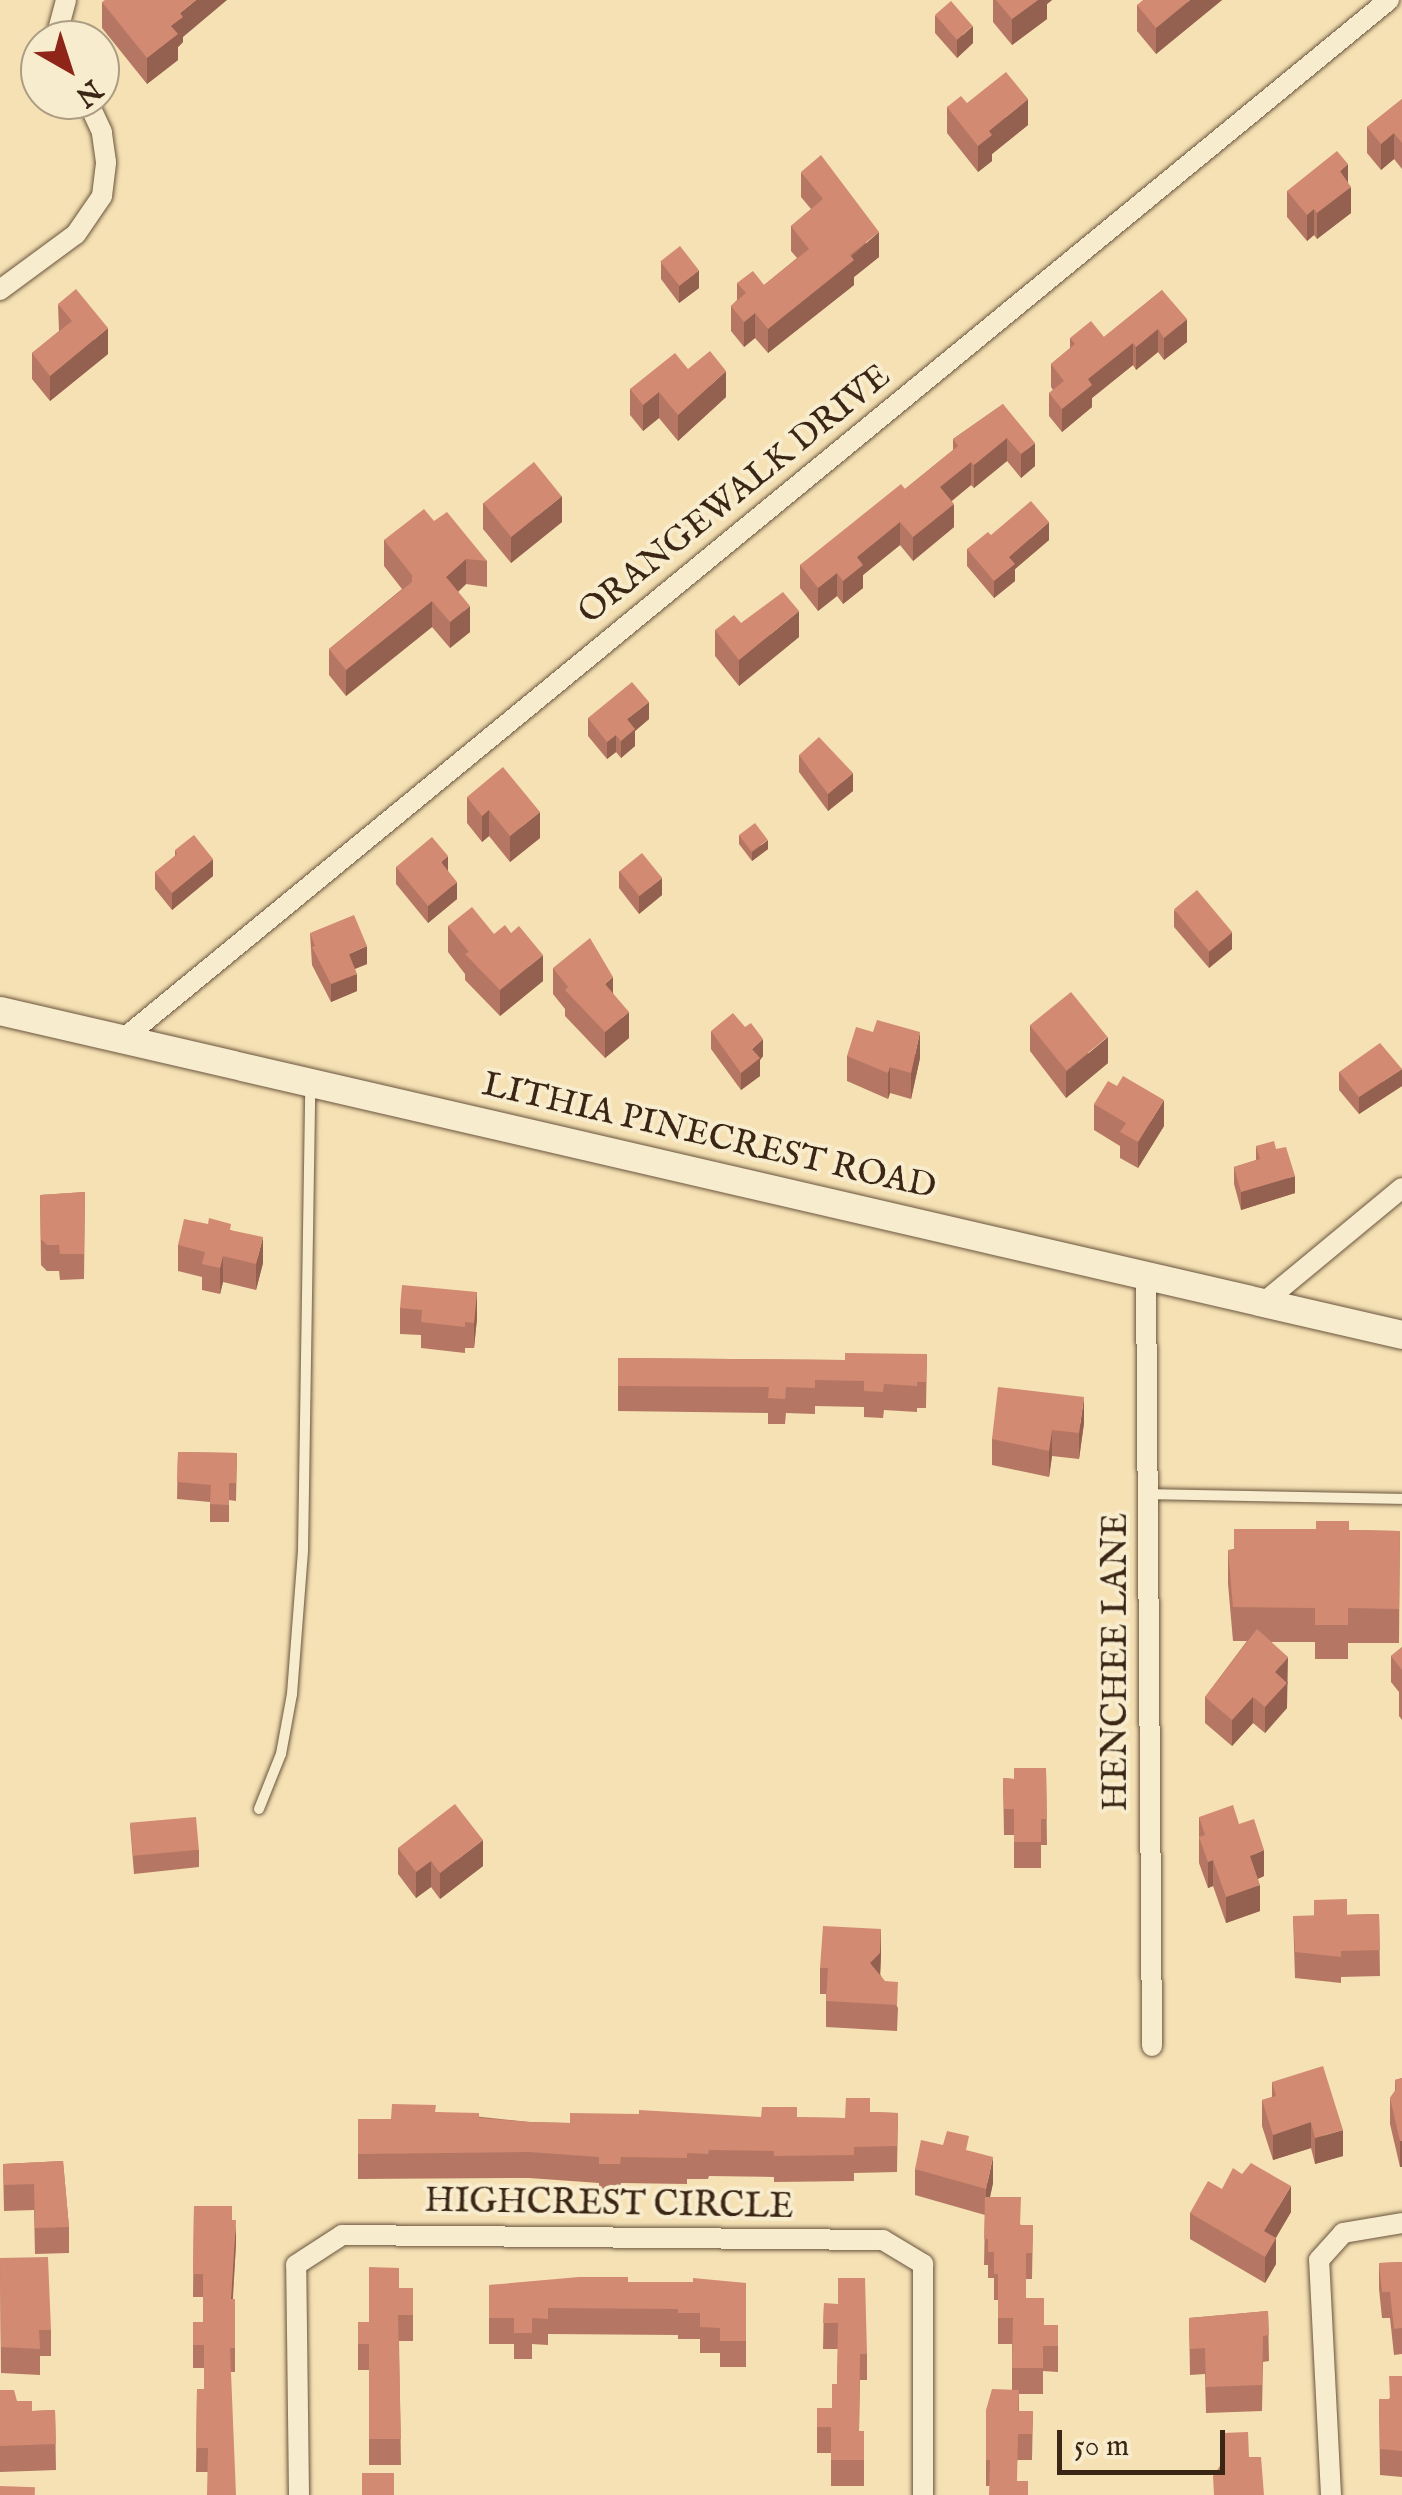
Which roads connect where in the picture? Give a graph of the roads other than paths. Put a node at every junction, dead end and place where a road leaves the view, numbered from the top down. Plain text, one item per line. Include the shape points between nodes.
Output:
1 (1389, 0) edge
2 (96, 120) edge
3 (0, 290) edge
4 (0, 1011) edge
5 (123, 1039) junction
6 (310, 1083) junction
7 (1402, 1188) edge
8 (1146, 1278) junction
9 (1263, 1303) junction
10 (1402, 1336) edge
11 (1148, 1494) junction
12 (1402, 1499) edge
13 (259, 1809) dead end
14 (1152, 2046) dead end
15 (1402, 2222) edge
16 (298, 2495) edge
17 (924, 2495) edge
18 (1331, 2495) edge

1 - 5 street, ORANGEWALK DRIVE
2 - 3 street via 106,162 102,196 76,234
4 - 5 main road, LITHIA PINECREST ROAD
5 - 6 main road, LITHIA PINECREST ROAD
6 - 8 main road, LITHIA PINECREST ROAD
6 - 13 lane via 303,1550 292,1694 281,1754
7 - 9 street
8 - 9 main road, LITHIA PINECREST ROAD
8 - 11 street, HENCHEE LANE
9 - 10 main road, LITHIA PINECREST ROAD
11 - 12 lane
11 - 14 street, HENCHEE LANE
15 - 18 street via 1343,2233 1318,2260
16 - 17 street, HIGHCREST CIRCLE via 296,2266 342,2235 361,2235 883,2240 923,2264

